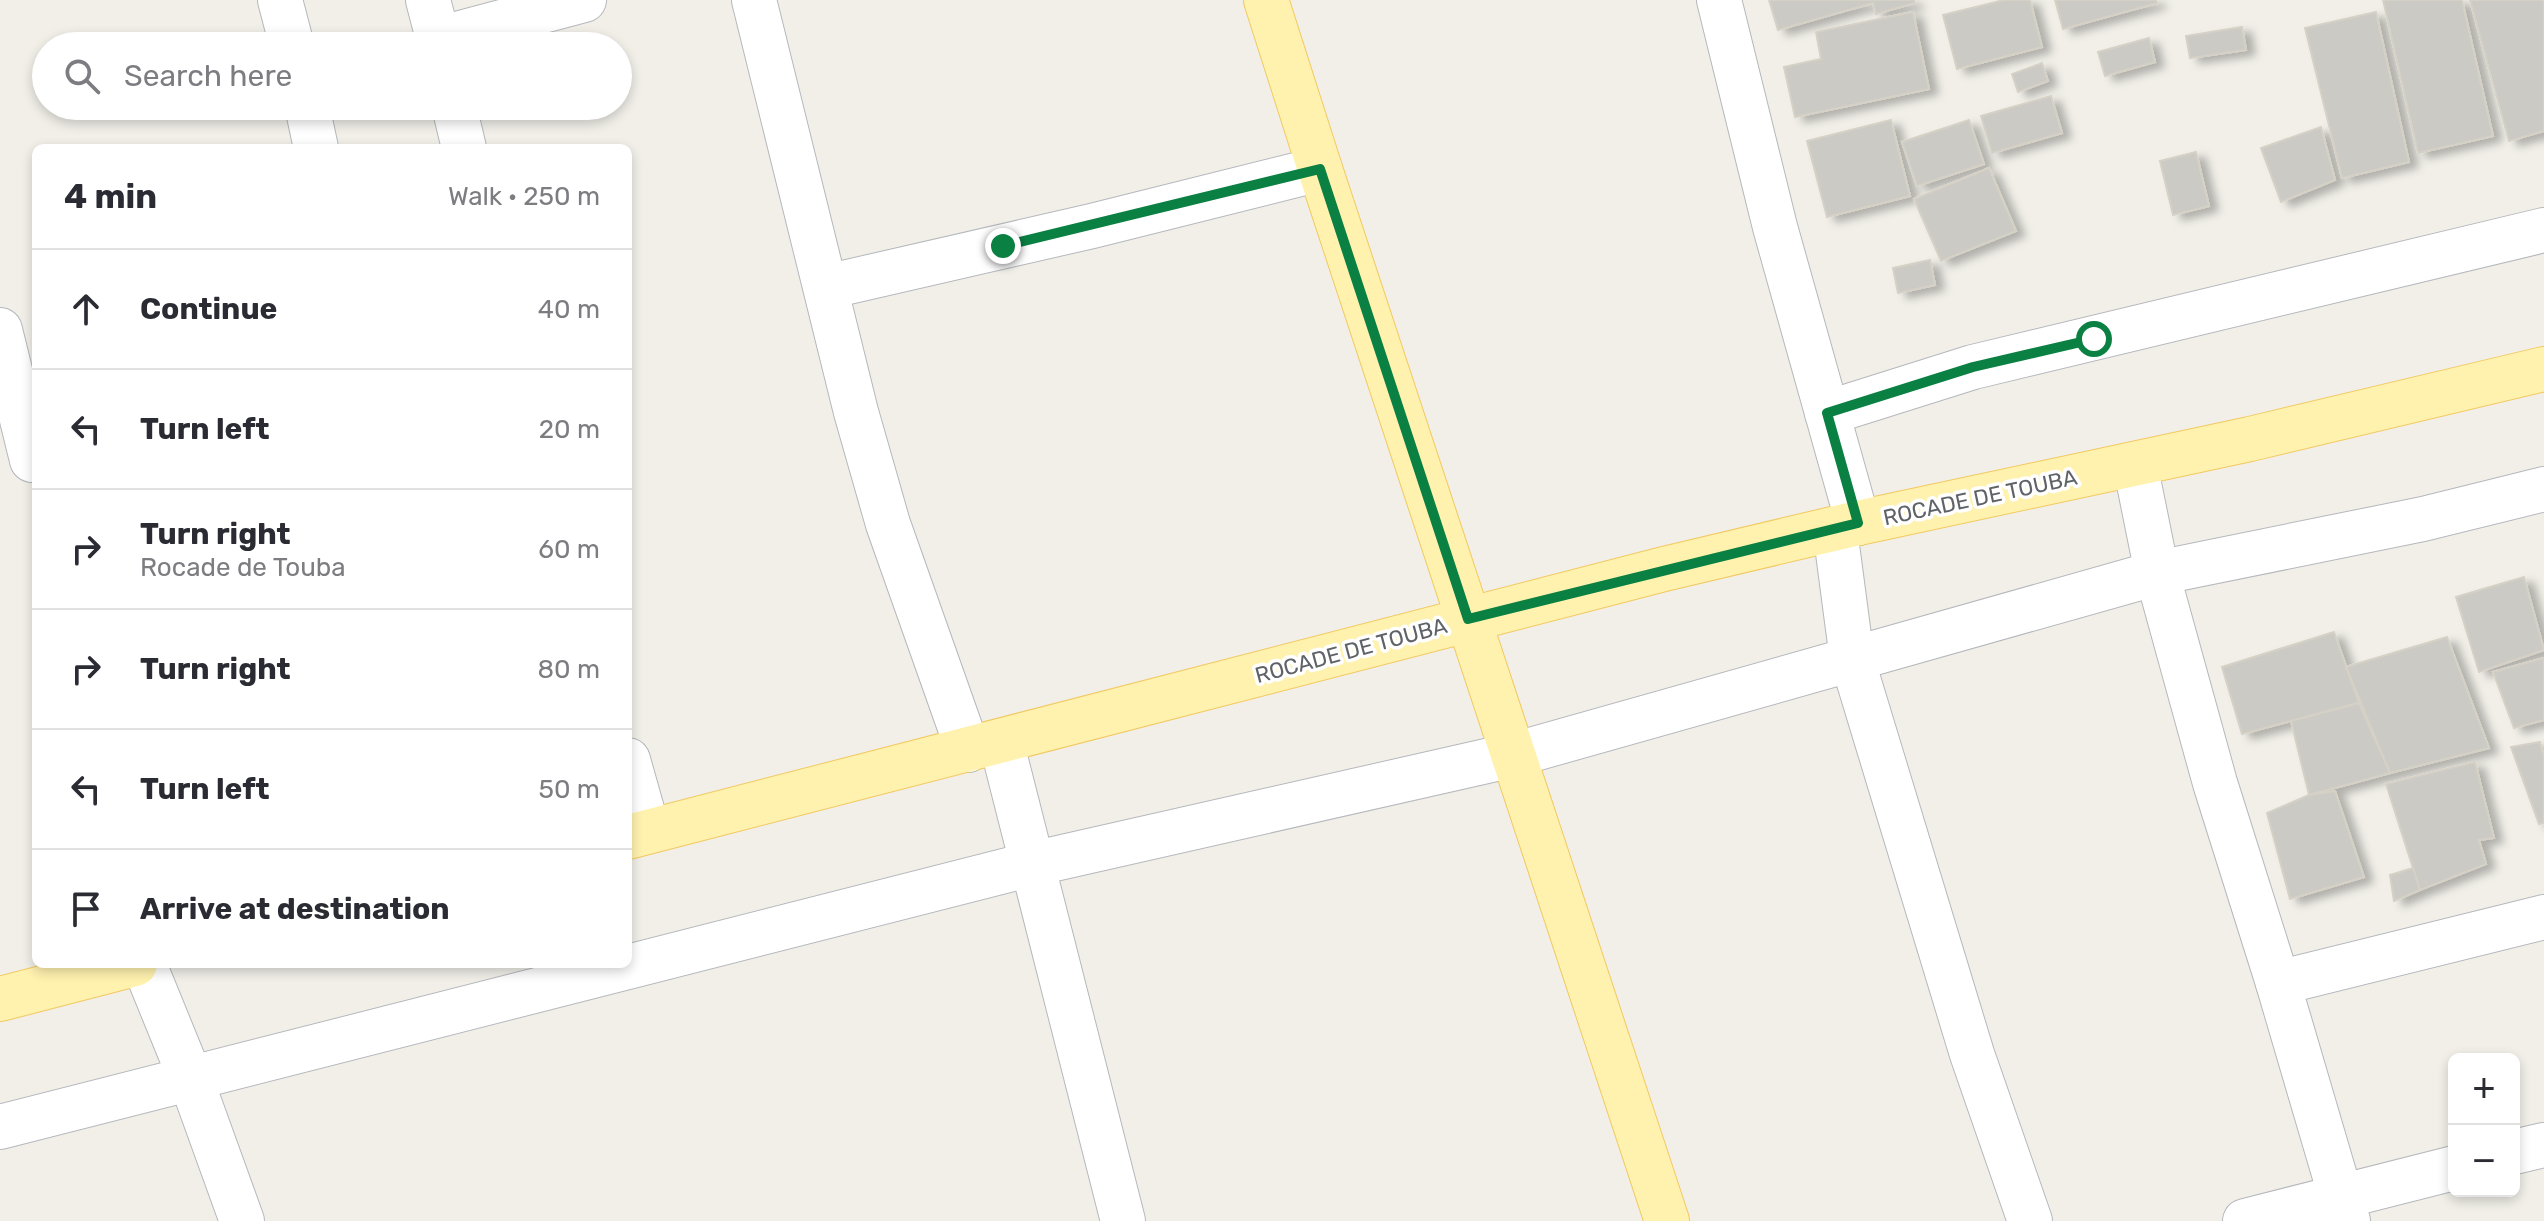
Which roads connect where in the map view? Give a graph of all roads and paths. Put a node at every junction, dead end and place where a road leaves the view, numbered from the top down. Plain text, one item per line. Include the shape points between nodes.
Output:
1 (280, 0) edge
2 (584, 0) edge
3 (754, 0) edge
4 (1266, 0) edge
5 (1719, 0) edge
6 (435, 28) edge
7 (288, 32) edge
8 (310, 120) edge
9 (457, 120) edge
10 (315, 144) edge
11 (463, 144) edge
12 (1320, 169) junction
13 (2544, 230) edge
14 (826, 287) junction
15 (0, 330) edge
16 (2544, 369) edge
17 (1827, 413) junction
18 (23, 463) edge
19 (2135, 464) junction
20 (2544, 489) edge
21 (1846, 526) junction
22 (2157, 573) junction
23 (1468, 619) junction
24 (1852, 659) junction
25 (985, 746) junction
26 (1513, 755) junction
27 (632, 790) edge
28 (638, 834) edge
29 (1032, 864) junction
30 (2544, 917) edge
31 (632, 965) edge
32 (120, 968) edge
33 (146, 968) edge
34 (621, 968) edge
35 (2278, 983) junction
36 (0, 999) edge
37 (190, 1077) junction
38 (0, 1127) edge
39 (2544, 1145) edge
40 (2520, 1151) edge
41 (2448, 1170) edge
42 (2344, 1209) edge
43 (242, 1221) edge
44 (1123, 1221) edge
45 (1667, 1221) edge
46 (2030, 1221) edge
47 (2245, 1221) edge

1 - 7 street
2 - 6 street
3 - 14 street
4 - 12 main road
5 - 17 street
8 - 10 street
9 - 11 street
12 - 14 street
12 - 23 main road
13 - 17 street via 1973,367
14 - 25 street via 888,524
15 - 18 street
16 - 19 main road, ROCADE DE TOUBA
17 - 21 street
19 - 21 main road, ROCADE DE TOUBA
19 - 22 street
20 - 22 street
21 - 23 main road, ROCADE DE TOUBA
21 - 24 street
22 - 24 street
22 - 35 street
23 - 25 main road, ROCADE DE TOUBA
23 - 26 main road
24 - 26 street
24 - 46 street via 1972,1054
25 - 28 main road, ROCADE DE TOUBA
25 - 29 street
26 - 29 street
26 - 45 main road
27 - 28 street
29 - 31 street
29 - 44 street
30 - 35 street
32 - 36 main road
33 - 37 street
34 - 37 street
35 - 42 street
37 - 38 street
37 - 43 street
39 - 40 street
41 - 42 street
42 - 47 street

